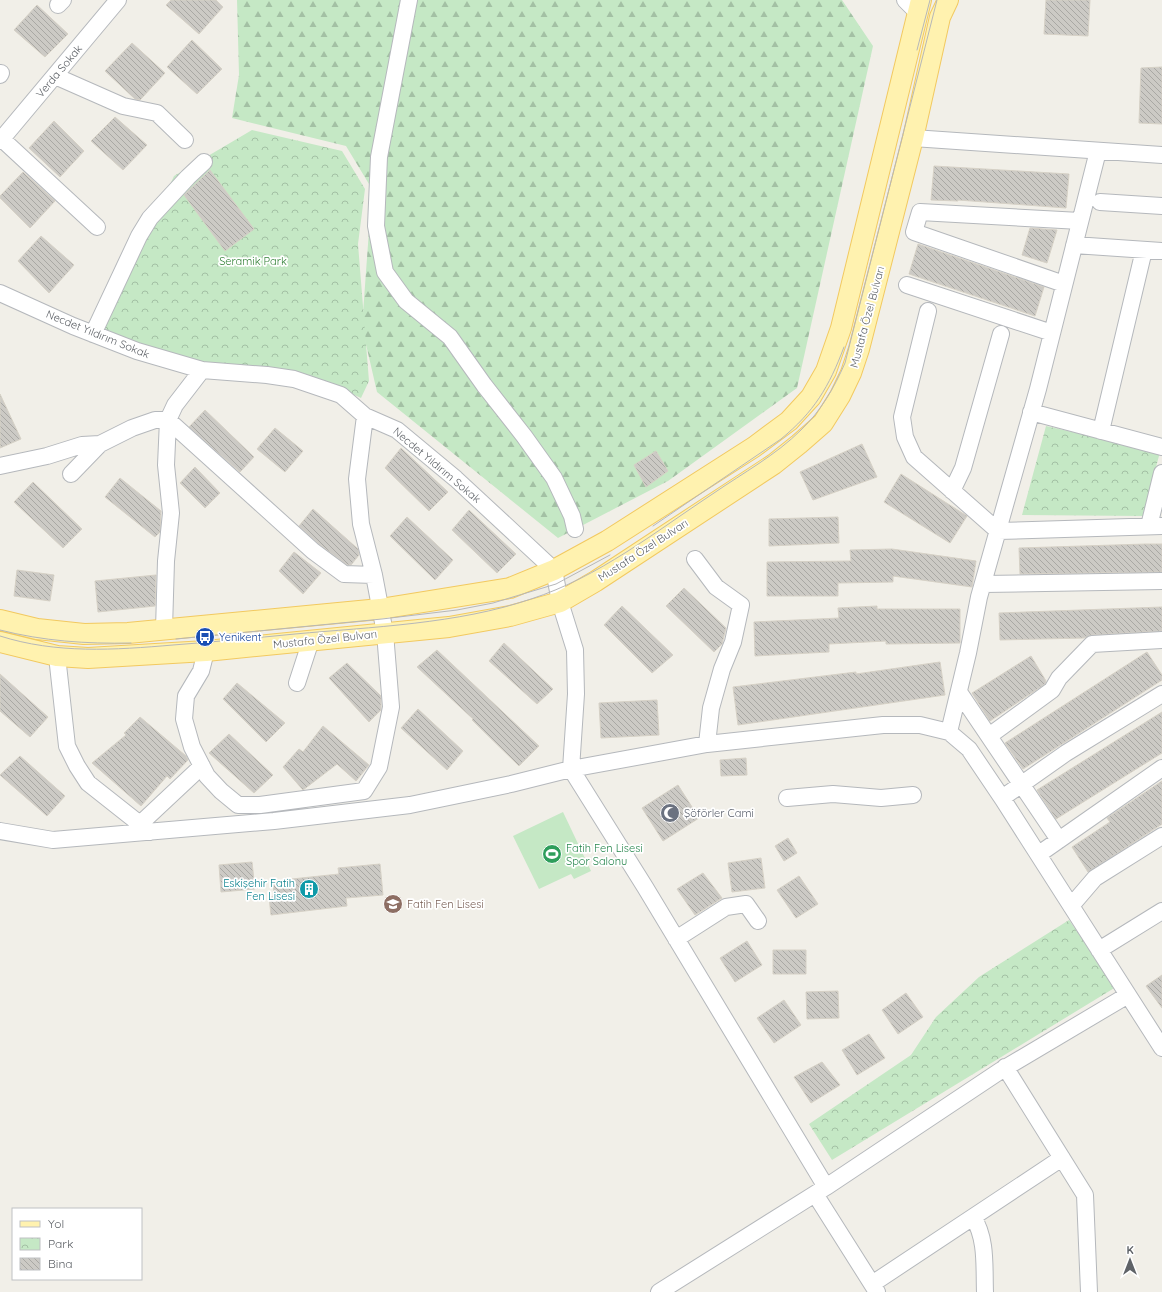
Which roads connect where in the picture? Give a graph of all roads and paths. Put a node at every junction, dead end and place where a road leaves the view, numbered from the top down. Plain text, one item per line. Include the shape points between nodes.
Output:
1 (118, 0) edge
2 (409, 0) edge
3 (948, 0) edge
4 (914, 4) edge
5 (55, 76) junction
6 (913, 138) junction
7 (1, 140) edge
8 (185, 140) dead end
9 (1098, 151) junction
10 (1162, 155) edge
11 (204, 162) dead end
12 (1100, 202) dead end
13 (1162, 206) edge
14 (1080, 222) junction
15 (97, 227) dead end
16 (1074, 245) junction
17 (1144, 250) junction
18 (1162, 251) edge
19 (907, 284) dead end
20 (1064, 284) junction
21 (0, 293) edge
22 (928, 311) dead end
23 (1052, 333) junction
24 (93, 334) junction
25 (1001, 334) dead end
26 (202, 370) junction
27 (1031, 412) junction
28 (365, 416) junction
29 (168, 420) junction
30 (1101, 430) junction
31 (100, 444) junction
32 (1162, 446) edge
33 (0, 466) edge
34 (1162, 473) edge
35 (71, 474) dead end
36 (952, 491) junction
37 (1156, 526) edge
38 (575, 529) dead end
39 (998, 531) junction
40 (694, 559) dead end
41 (554, 570) junction
42 (374, 574) junction
43 (1162, 581) edge
44 (984, 584) junction
45 (560, 602) junction
46 (380, 609) junction
47 (0, 620) edge
48 (164, 629) junction
49 (385, 633) junction
50 (311, 640) junction
51 (1162, 640) edge
52 (0, 642) edge
53 (206, 651) junction
54 (57, 656) junction
55 (297, 683) dead end
56 (959, 692) junction
57 (1162, 694) edge
58 (949, 732) junction
59 (989, 736) junction
60 (707, 744) junction
61 (202, 766) junction
62 (1162, 768) edge
63 (571, 769) junction
64 (1022, 784) junction
65 (913, 796) dead end
66 (786, 798) dead end
67 (1002, 798) junction
68 (145, 828) junction
69 (0, 831) edge
70 (1162, 836) edge
71 (1059, 840) junction
72 (1039, 854) junction
73 (1071, 906) junction
74 (1162, 911) edge
75 (758, 921) dead end
76 (676, 939) junction
77 (1099, 950) junction
78 (1128, 995) junction
79 (1160, 1040) edge
80 (1005, 1067) junction
81 (1062, 1158) junction
82 (820, 1190) junction
83 (973, 1217) junction
84 (875, 1288) edge
85 (659, 1292) edge
86 (985, 1292) edge
87 (1089, 1292) edge

1 - 5 street, Verda Sokak
2 - 38 street via 379,157 376,226 385,272 406,301 450,337 524,436 554,478 572,516
3 - 6 main road, Mustafa Özel Bulvarı via 940,18
4 - 41 main road, Mustafa Özel Bulvarı via 882,164 841,328 826,371 811,397 790,422 754,447 607,541
5 - 7 street, Verda Sokak
5 - 8 street via 123,106 157,112
6 - 9 street
6 - 45 main road, Mustafa Özel Bulvarı via 859,349 840,396 823,423 774,464
7 - 15 street
9 - 10 street
9 - 14 street
11 - 24 street via 150,218 133,248
12 - 13 street
14 - 16 street
14 - 20 street via 920,212 914,232
16 - 17 street
16 - 20 street
17 - 18 street
17 - 30 street
19 - 23 street
20 - 23 street
21 - 24 street, Necdet Yıldırım Sokak
22 - 36 street via 902,417 903,427 907,444 914,456
23 - 27 street
24 - 26 street, Necdet Yıldırım Sokak via 136,351
25 - 36 street via 962,468
26 - 28 street, Necdet Yıldırım Sokak via 267,374 294,379 341,395
26 - 29 street via 175,405
27 - 30 street
27 - 39 street
28 - 41 street, Necdet Yıldırım Sokak via 397,430 456,479
28 - 42 street via 357,479 361,524
29 - 31 street via 155,420 132,428
29 - 42 street via 313,551 344,574
29 - 48 street via 166,465 171,513 166,561
30 - 32 street
31 - 33 street via 82,445
31 - 35 street
34 - 37 street
36 - 39 street
37 - 39 street
39 - 44 street
40 - 60 street via 716,587 741,605 733,642 711,708
41 - 45 street
41 - 46 main road, Mustafa Özel Bulvarı via 510,588
42 - 46 street
43 - 44 street
44 - 56 street
45 - 49 main road, Mustafa Özel Bulvarı via 510,616
45 - 63 street via 575,650 576,694
46 - 48 main road, Mustafa Özel Bulvarı
46 - 49 street
47 - 48 main road, Mustafa Özel Bulvarı via 38,629 84,634
49 - 50 main road, Mustafa Özel Bulvarı
49 - 61 street via 391,707 379,768 364,791 260,805 238,805 207,776
50 - 53 main road, Mustafa Özel Bulvarı
50 - 55 street
51 - 59 street via 1092,644 1059,678 1052,690
52 - 54 main road, Mustafa Özel Bulvarı
53 - 54 main road, Mustafa Özel Bulvarı via 88,658
53 - 61 street via 201,671 186,696 184,719 192,747
54 - 68 street via 67,746 77,766 88,783
56 - 58 street
56 - 59 street
57 - 64 street via 1066,753
58 - 60 street via 920,725 883,725
58 - 67 street via 969,749
59 - 64 street
60 - 63 street
61 - 68 street
62 - 71 street
63 - 68 street via 410,805 274,822
63 - 76 street
64 - 67 street
64 - 71 street
65 - 66 street via 881,798 833,794
67 - 72 street
68 - 69 street via 53,840
70 - 73 street via 1095,878
71 - 72 street
72 - 73 street
73 - 77 street
74 - 77 street
75 - 76 street via 746,904 726,908
76 - 82 street
77 - 78 street
78 - 79 street
78 - 80 street
80 - 81 street
80 - 82 street
81 - 83 street
81 - 87 street via 1085,1195
82 - 84 street
82 - 85 street
83 - 84 street
83 - 86 street via 980,1229 983,1242

